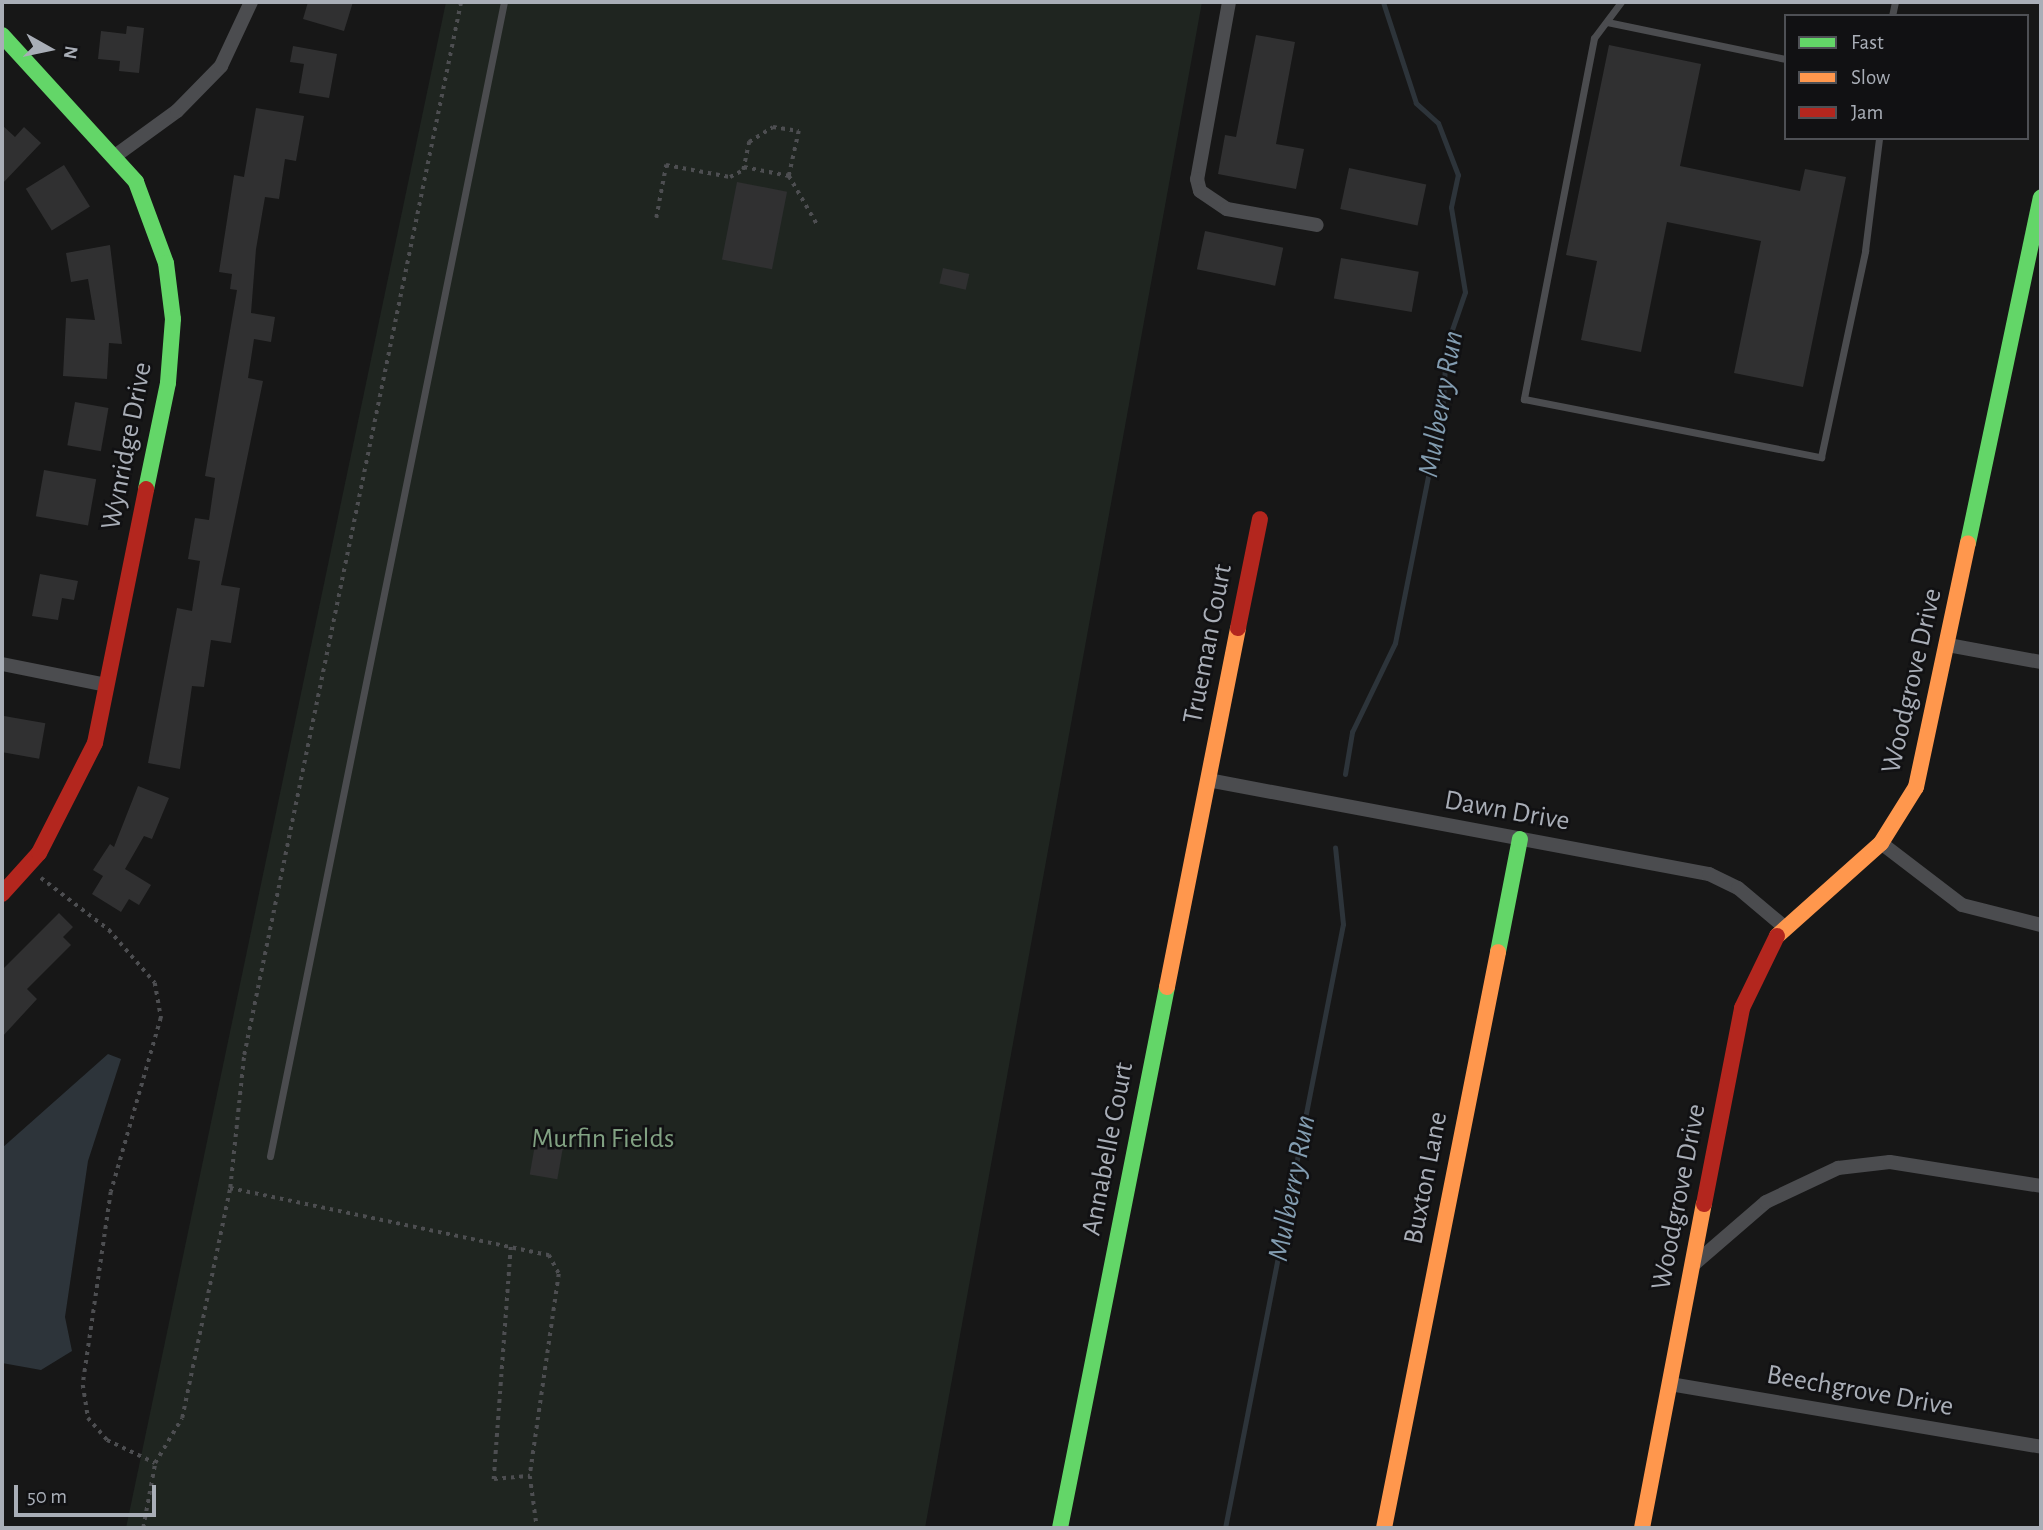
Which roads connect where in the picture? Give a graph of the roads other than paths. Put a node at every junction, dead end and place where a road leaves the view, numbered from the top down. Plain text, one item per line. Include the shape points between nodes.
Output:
1 (251, 2) edge
2 (504, 2) edge
3 (1229, 2) edge
4 (1621, 2) edge
5 (1607, 22) junction
6 (2, 35) edge
7 (1784, 59) edge
8 (1879, 140) edge
9 (115, 156) junction
10 (2041, 198) edge
11 (1317, 225) dead end
12 (1260, 519) dead end
13 (1948, 645) junction
14 (2041, 662) edge
15 (2, 664) edge
16 (107, 685) junction
17 (1208, 780) junction
18 (1520, 839) junction
19 (1881, 843) junction
20 (2, 894) edge
21 (1782, 925) junction
22 (2041, 925) edge
23 (270, 1156) dead end
24 (2041, 1186) edge
25 (1693, 1265) junction
26 (1670, 1384) junction
27 (2041, 1447) edge
28 (1060, 1528) edge
29 (1384, 1528) edge
30 (1642, 1528) edge

1 - 9 street via 221,66 177,111
2 - 23 lane
3 - 11 street via 1197,179 1200,191 1227,209
4 - 5 lane
5 - 7 lane
5 - 8 lane via 1594,38 1524,399 1821,457 1865,251
6 - 9 street, Wynridge Drive
9 - 16 street, Wynridge Drive via 151,213 173,319 168,383
10 - 13 street, Woodgrove Drive
12 - 17 street, Trueman Court
13 - 14 street
13 - 19 street, Woodgrove Drive via 1916,787
15 - 16 street
16 - 20 street, Wynridge Drive via 84,776 27,867
17 - 18 street, Dawn Drive
17 - 28 street, Annabelle Court
18 - 21 street, Dawn Drive via 1709,874 1738,888
18 - 29 street, Buxton Lane
19 - 21 street, Woodgrove Drive
19 - 22 street via 1962,905
21 - 25 street, Woodgrove Drive via 1742,1008
24 - 25 street via 1890,1162 1838,1168 1766,1202
25 - 26 street, Woodgrove Drive
26 - 27 street, Beechgrove Drive
26 - 30 street, Woodgrove Drive

